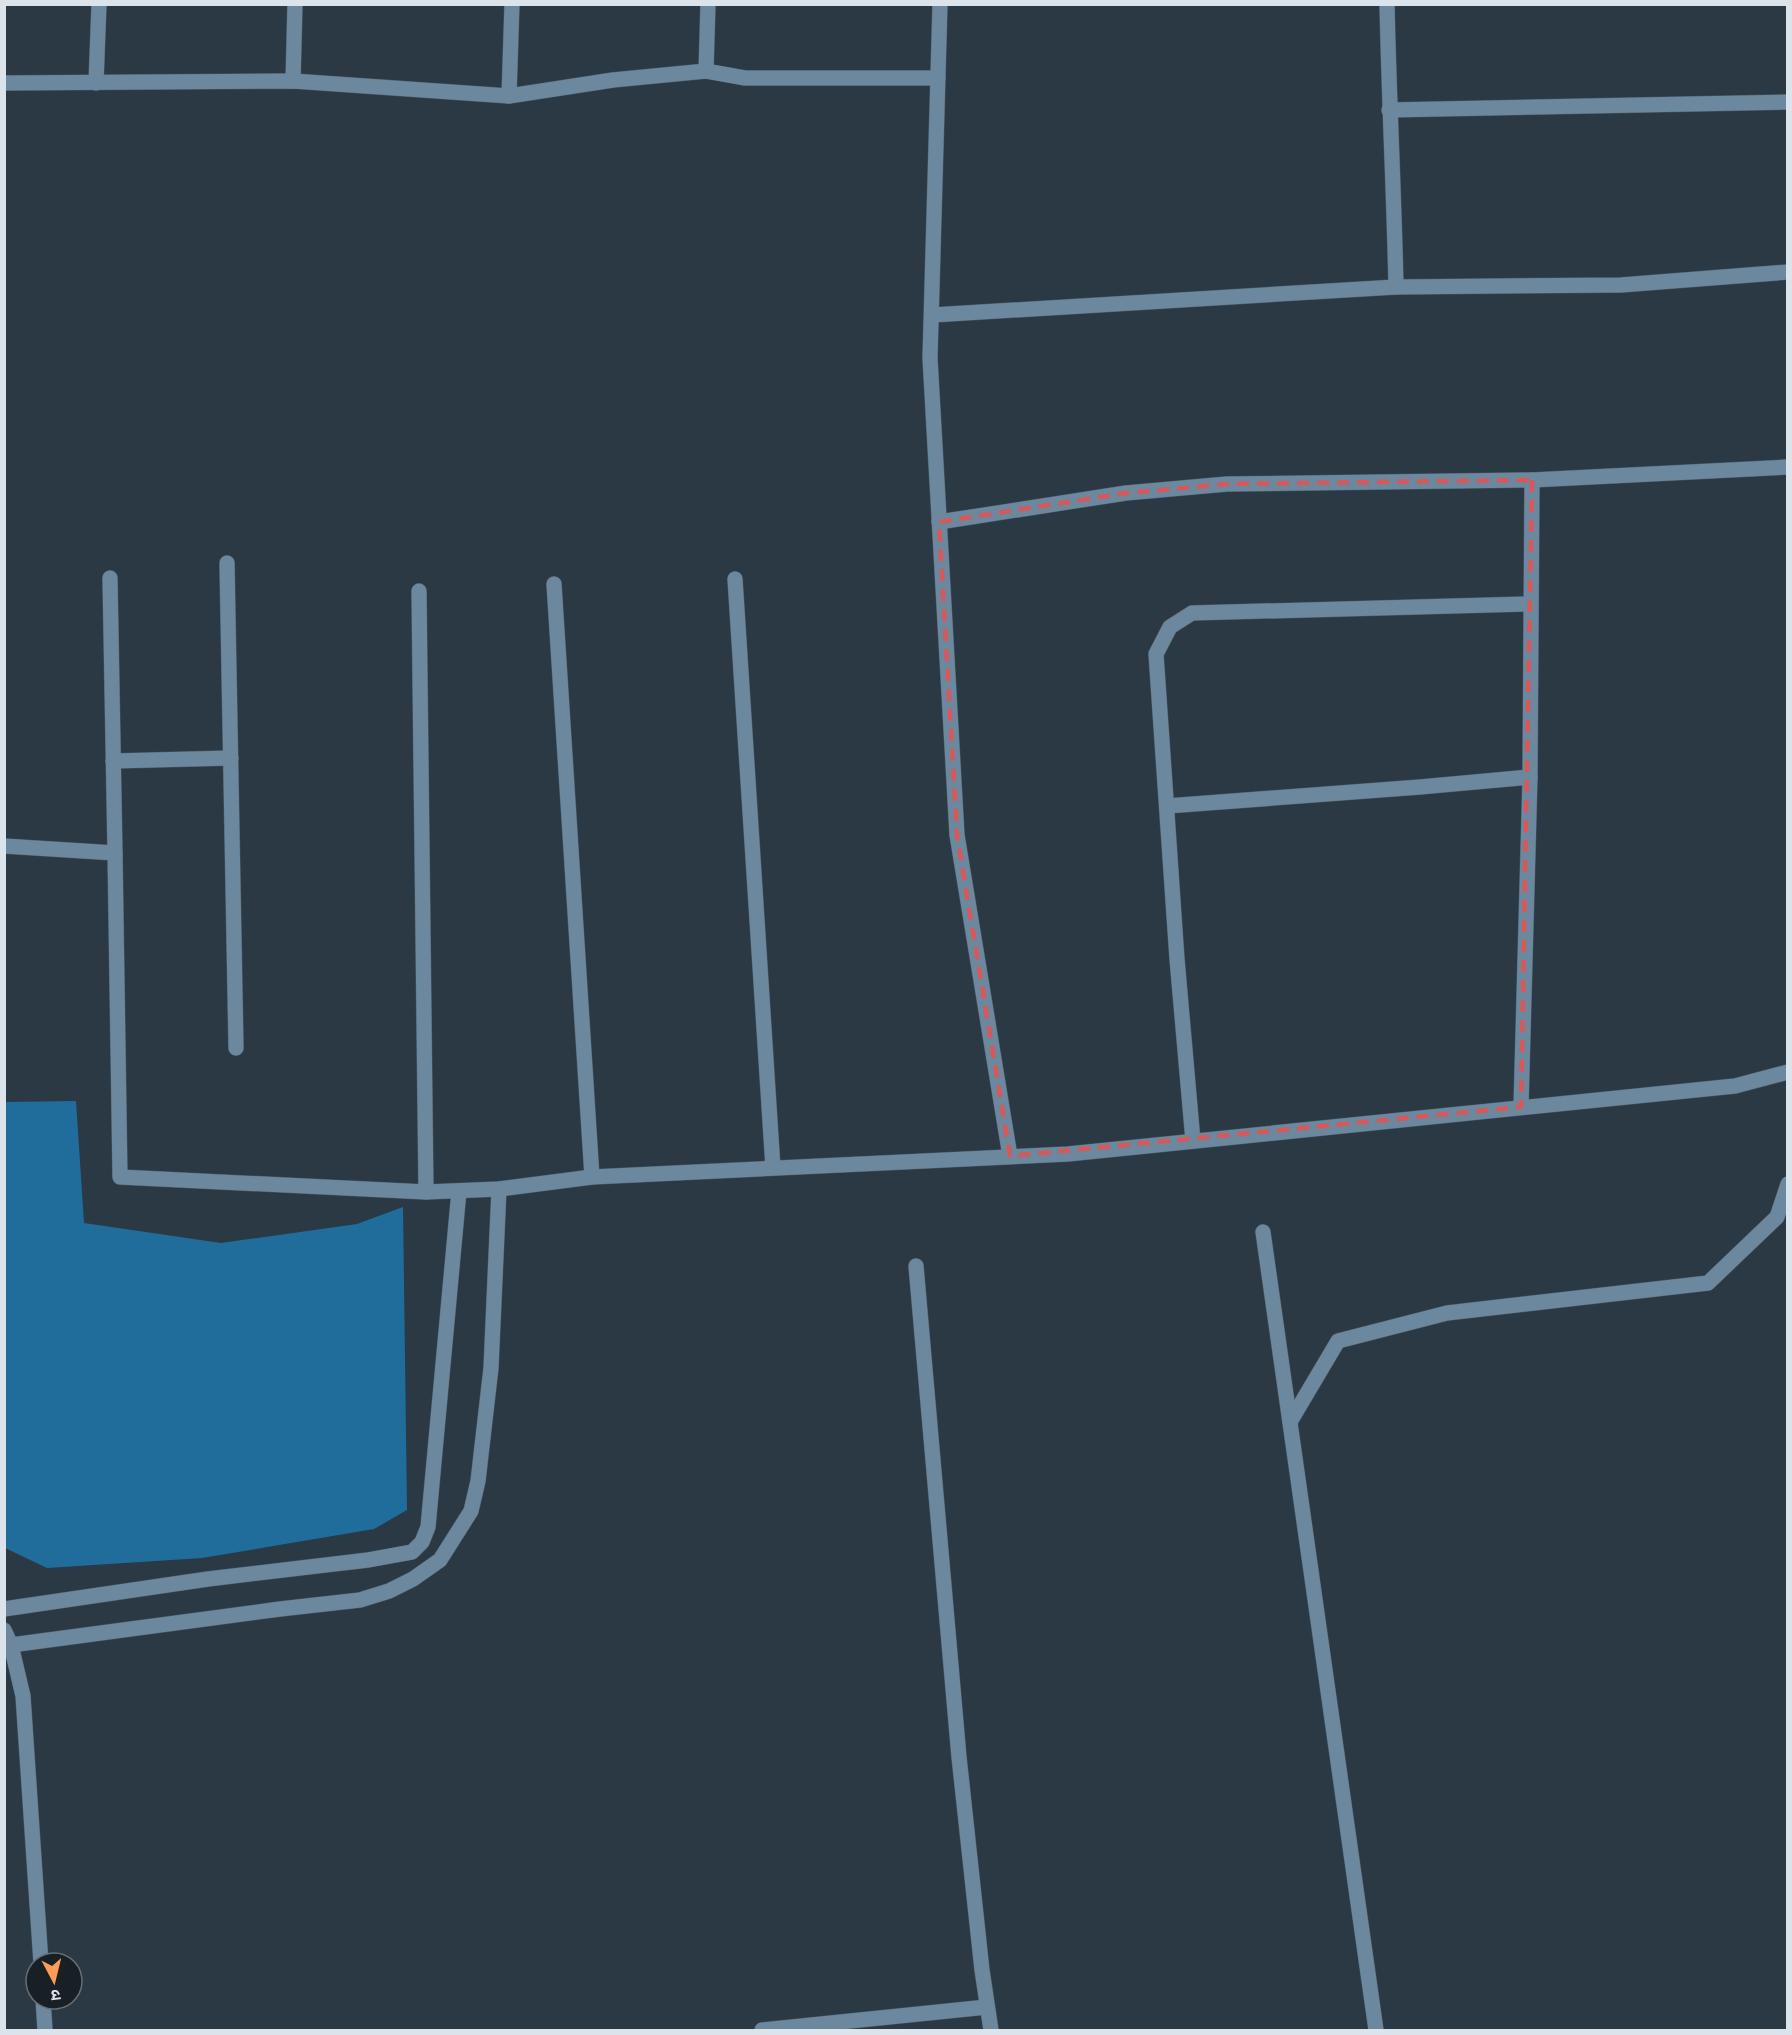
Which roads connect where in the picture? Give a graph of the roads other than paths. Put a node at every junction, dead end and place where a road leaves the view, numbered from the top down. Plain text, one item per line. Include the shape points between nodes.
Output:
1 (99, 4) edge
2 (295, 4) edge
3 (512, 4) edge
4 (708, 4) edge
5 (940, 4) edge
6 (1387, 4) edge
7 (706, 71) junction
8 (938, 78) junction
9 (293, 81) junction
10 (96, 82) junction
11 (4, 83) edge
12 (509, 96) junction
13 (1788, 102) edge
14 (1389, 110) junction
15 (1788, 272) edge
16 (1396, 287) junction
17 (932, 315) junction
18 (1788, 467) edge
19 (1532, 480) junction
20 (939, 522) junction
21 (227, 563) dead end
22 (110, 578) dead end
23 (735, 579) dead end
24 (554, 584) dead end
25 (419, 591) dead end
26 (1530, 604) junction
27 (231, 758) junction
28 (113, 761) junction
29 (1530, 777) junction
30 (1167, 806) junction
31 (4, 846) edge
32 (115, 853) junction
33 (236, 1048) dead end
34 (1788, 1072) edge
35 (1521, 1107) junction
36 (1193, 1141) junction
37 (1010, 1156) junction
38 (772, 1168) junction
39 (592, 1177) junction
40 (1788, 1184) edge
41 (499, 1190) junction
42 (459, 1191) junction
43 (426, 1192) junction
44 (1263, 1232) dead end
45 (916, 1266) dead end
46 (1290, 1422) junction
47 (4, 1609) edge
48 (4, 1630) edge
49 (11, 1645) junction
50 (40, 1951) edge
51 (987, 2007) junction
52 (44, 2011) edge
53 (45, 2031) edge
54 (762, 2031) edge
55 (991, 2031) edge
56 (1376, 2031) edge

1 - 10 street
2 - 9 street
3 - 12 street
4 - 7 street
5 - 8 street
6 - 14 street
7 - 8 street via 745,78
7 - 12 street
8 - 17 street
9 - 10 street
9 - 12 street
10 - 11 street
13 - 14 street
14 - 16 street
15 - 16 street via 1621,285
16 - 17 street
17 - 20 street via 930,358
18 - 19 street
19 - 20 street via 1227,484 1126,493
19 - 26 street
20 - 37 street via 957,835
21 - 27 street
22 - 28 street
23 - 38 street
24 - 39 street
25 - 43 street
26 - 29 street
26 - 30 street via 1192,613 1170,627 1156,654
27 - 28 street
27 - 33 street
28 - 32 street
29 - 30 street
29 - 35 street
30 - 36 street
31 - 32 street
32 - 43 street via 120,1177
34 - 35 street via 1735,1086
35 - 36 street
36 - 37 street
37 - 38 street
38 - 39 street
39 - 41 street
40 - 46 street via 1776,1217 1708,1283 1447,1313 1338,1341
41 - 42 street
41 - 49 street via 491,1368 478,1481 471,1511 440,1560 413,1579 360,1600
42 - 43 street
42 - 47 street via 428,1527 422,1542 412,1552
44 - 46 street
45 - 51 street via 959,1757
46 - 56 street
48 - 49 street
49 - 50 street via 22,1696
51 - 54 street
51 - 55 street
52 - 53 street

